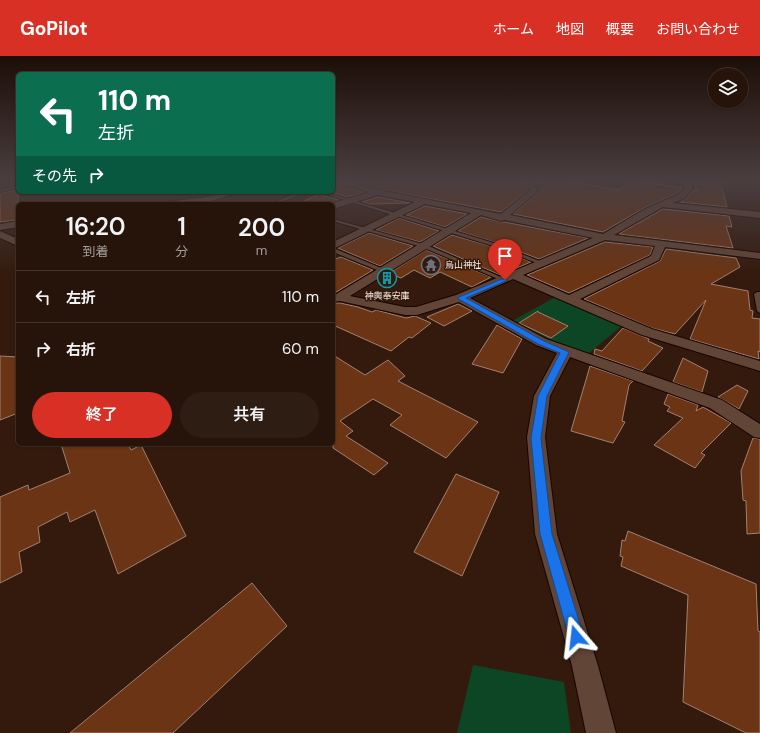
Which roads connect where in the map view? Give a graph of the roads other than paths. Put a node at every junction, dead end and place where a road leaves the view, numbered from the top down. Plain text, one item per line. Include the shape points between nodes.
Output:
1 (386, 212) edge
2 (404, 212) edge
3 (472, 212) edge
4 (509, 212) edge
5 (647, 212) edge
6 (727, 212) edge
7 (478, 213) junction
8 (398, 215) junction
9 (760, 215) edge
10 (501, 218) junction
11 (335, 221) edge
12 (16, 224) edge
13 (0, 227) edge
14 (367, 230) junction
15 (449, 230) junction
16 (0, 234) edge
17 (604, 237) junction
18 (16, 242) edge
19 (660, 243) junction
20 (335, 245) edge
21 (424, 246) junction
22 (335, 251) edge
23 (760, 256) edge
24 (544, 264) junction
25 (384, 271) junction
26 (510, 278) junction
27 (760, 294) edge
28 (337, 298) edge
29 (460, 298) junction
30 (569, 298) junction
31 (760, 311) edge
32 (565, 352) junction
33 (760, 366) edge
34 (760, 432) edge
35 (601, 733) edge

1 - 8 lane
2 - 8 street
3 - 7 street
4 - 10 street
5 - 17 street
6 - 9 street
7 - 10 street
7 - 15 street
8 - 14 street
8 - 15 lane
10 - 17 street
11 - 14 lane
12 - 13 street
14 - 20 street
14 - 21 lane
15 - 21 street
15 - 24 lane
16 - 18 street
17 - 19 street
17 - 24 street
19 - 23 street
19 - 30 street via 660,250 655,258 606,283
21 - 25 street
21 - 26 lane
22 - 25 lane
24 - 26 street
25 - 28 street
26 - 29 street
26 - 30 street
27 - 31 lane via 757,294
28 - 29 street via 405,311 417,311
29 - 32 street via 541,342
30 - 33 street via 647,332
32 - 34 street via 716,404
32 - 35 street via 542,396 536,438 546,534 585,666

